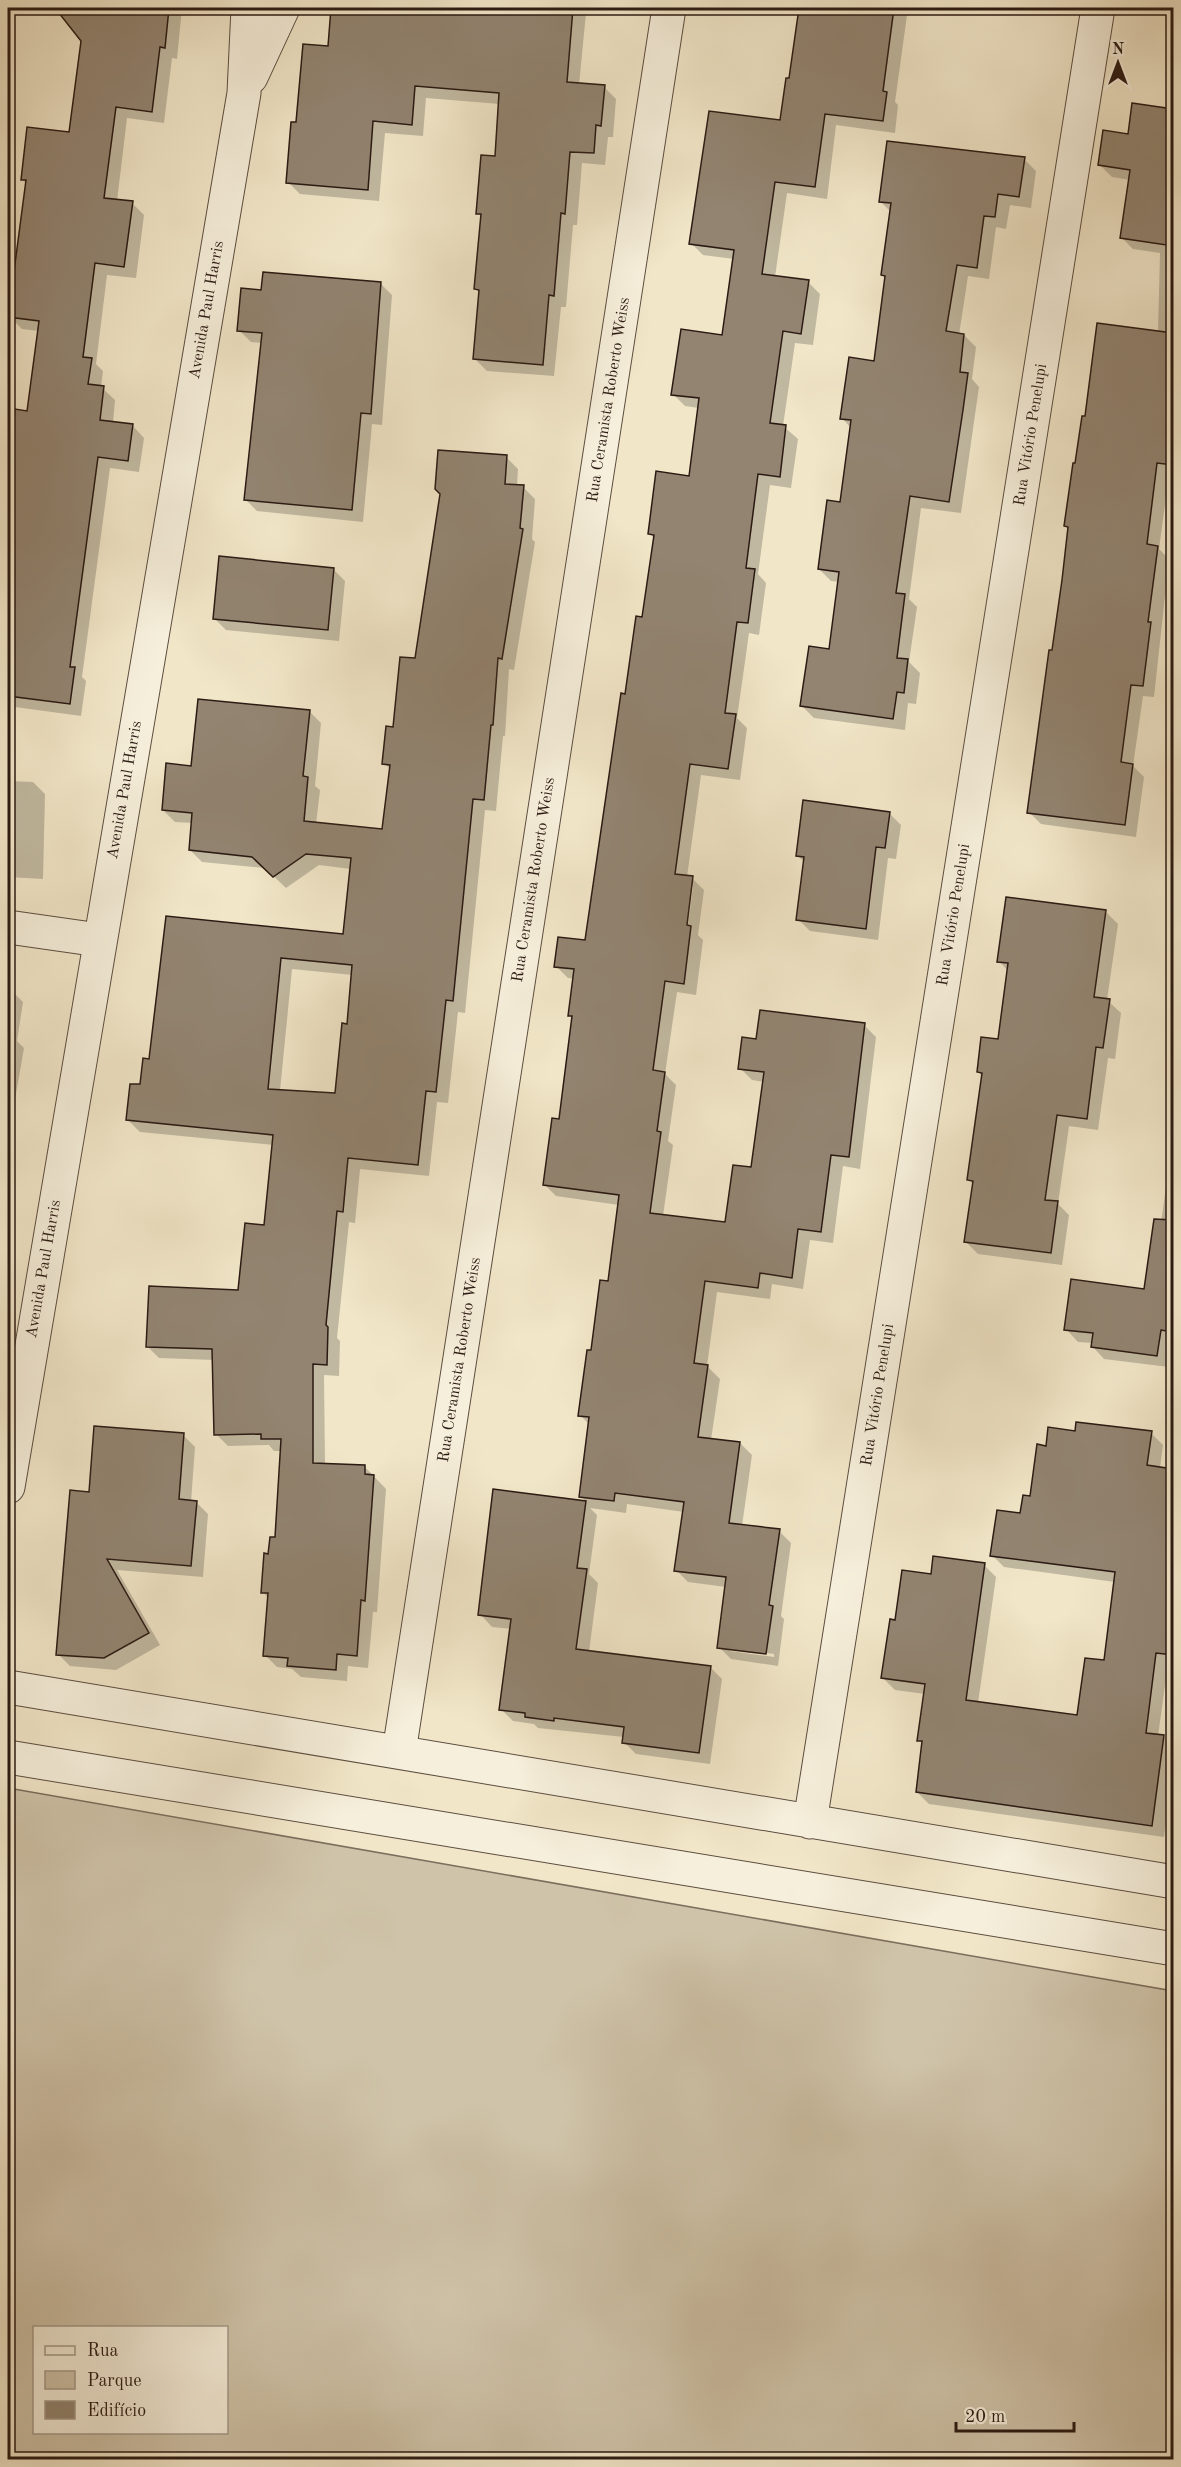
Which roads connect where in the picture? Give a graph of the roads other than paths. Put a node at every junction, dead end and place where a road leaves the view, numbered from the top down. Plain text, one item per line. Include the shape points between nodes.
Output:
1 (248, 8) edge
2 (283, 8) edge
3 (669, 8) edge
4 (1098, 8) edge
5 (244, 93) junction
6 (8, 927) edge
7 (99, 940) junction
8 (8, 1487) edge
9 (8, 1687) edge
10 (399, 1752) junction
11 (8, 1757) edge
12 (810, 1822) junction
13 (1173, 1882) edge
14 (1173, 1949) edge

1 - 5 street, Avenida Paul Harris
2 - 5 street, Avenida Paul Harris
3 - 10 street, Rua Ceramista Roberto Weiss
4 - 12 street, Rua Vitório Penelupi
5 - 7 street, Avenida Paul Harris
6 - 7 street
7 - 8 street, Avenida Paul Harris
9 - 10 street
10 - 12 street
11 - 14 street
12 - 13 street

